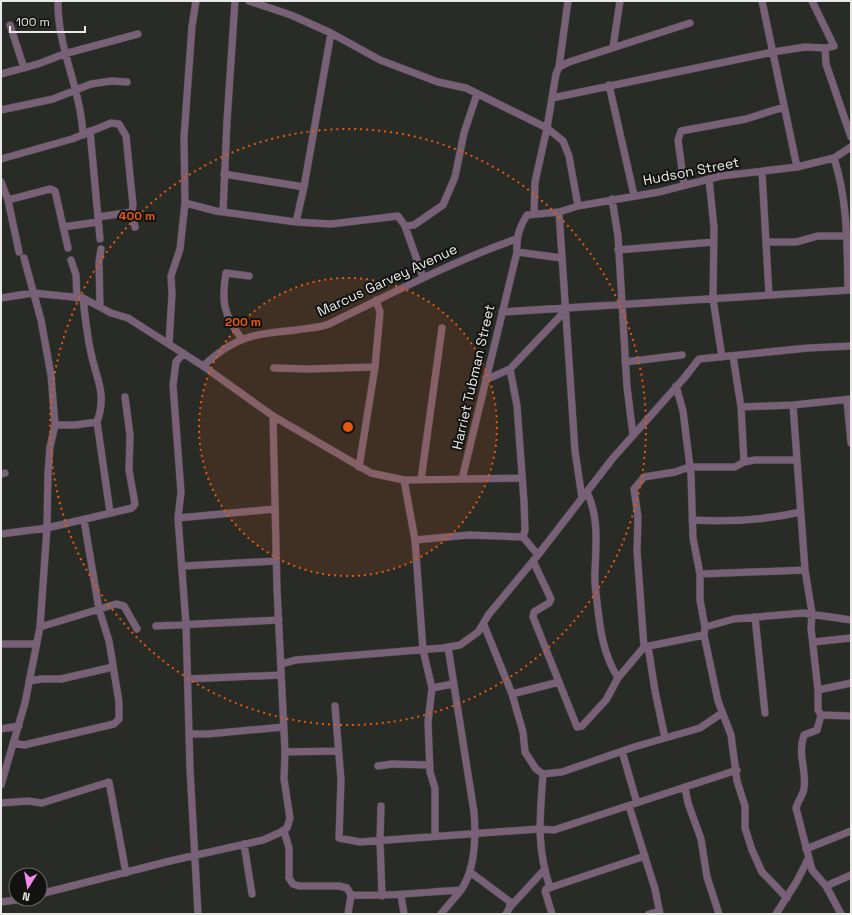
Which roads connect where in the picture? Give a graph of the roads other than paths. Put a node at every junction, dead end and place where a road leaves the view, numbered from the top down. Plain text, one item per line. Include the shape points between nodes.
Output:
1 (58, 1) edge
2 (196, 1) edge
3 (235, 1) edge
4 (249, 1) edge
5 (568, 1) edge
6 (620, 1) edge
7 (762, 1) edge
8 (812, 1) edge
9 (690, 22) dead end
10 (10, 25) dead end
11 (331, 33) junction
12 (138, 34) dead end
13 (613, 47) junction
14 (825, 48) junction
15 (773, 52) junction
16 (64, 54) junction
17 (560, 67) junction
18 (24, 68) junction
19 (1, 74) edge
20 (127, 82) dead end
21 (609, 85) junction
22 (75, 90) junction
23 (477, 94) junction
24 (552, 98) junction
25 (784, 107) junction
26 (1, 110) edge
27 (547, 128) junction
28 (90, 130) junction
29 (83, 135) junction
30 (851, 137) edge
31 (851, 147) edge
32 (834, 158) junction
33 (1, 160) edge
34 (797, 167) junction
35 (762, 172) junction
36 (224, 174) junction
37 (709, 179) junction
38 (1, 182) edge
39 (684, 185) junction
40 (304, 187) junction
41 (634, 195) junction
42 (612, 199) junction
43 (8, 200) junction
44 (185, 204) junction
45 (578, 206) junction
46 (132, 212) junction
47 (223, 212) junction
48 (559, 212) junction
49 (534, 214) junction
50 (848, 214) edge
51 (98, 220) junction
52 (296, 222) junction
53 (405, 226) junction
54 (63, 227) junction
55 (135, 227) dead end
56 (846, 236) junction
57 (100, 239) dead end
58 (516, 239) junction
59 (714, 242) junction
60 (766, 242) junction
61 (68, 248) dead end
62 (101, 248) dead end
63 (618, 250) junction
64 (19, 252) dead end
65 (517, 252) junction
66 (24, 258) dead end
67 (562, 258) junction
68 (71, 260) dead end
69 (249, 276) dead end
70 (423, 277) junction
71 (850, 290) edge
72 (33, 292) junction
73 (769, 295) junction
74 (1, 298) edge
75 (80, 298) junction
76 (713, 299) junction
77 (376, 300) junction
78 (621, 305) junction
79 (100, 307) junction
80 (566, 310) junction
81 (502, 312) junction
82 (442, 328) dead end
83 (241, 338) junction
84 (170, 344) junction
85 (851, 346) edge
86 (183, 354) junction
87 (682, 355) dead end
88 (733, 356) junction
89 (722, 357) junction
90 (626, 362) junction
91 (203, 366) junction
92 (274, 368) dead end
93 (375, 368) junction
94 (510, 370) junction
95 (486, 378) junction
96 (676, 386) junction
97 (125, 397) dead end
98 (849, 400) edge
99 (793, 405) junction
100 (741, 407) junction
101 (273, 416) junction
102 (97, 422) junction
103 (55, 425) junction
104 (633, 435) junction
105 (851, 443) edge
106 (798, 460) junction
107 (744, 462) junction
108 (359, 467) junction
109 (689, 467) junction
110 (522, 478) junction
111 (462, 479) junction
112 (404, 480) junction
113 (421, 480) junction
114 (584, 495) junction
115 (275, 509) junction
116 (110, 512) junction
117 (801, 512) junction
118 (178, 518) junction
119 (84, 520) junction
120 (692, 520) junction
121 (47, 528) junction
122 (1, 534) edge
123 (522, 537) junction
124 (415, 540) junction
125 (535, 558) junction
126 (276, 561) junction
127 (183, 566) junction
128 (805, 570) junction
129 (700, 574) junction
130 (99, 609) junction
131 (812, 613) junction
132 (755, 617) junction
133 (279, 620) junction
134 (851, 620) edge
135 (186, 624) junction
136 (484, 625) junction
137 (156, 626) dead end
138 (40, 627) junction
139 (137, 629) dead end
140 (704, 631) junction
141 (851, 638) edge
142 (813, 642) junction
143 (1, 644) edge
144 (35, 644) junction
145 (448, 647) junction
146 (646, 647) junction
147 (423, 650) junction
148 (281, 664) junction
149 (113, 667) junction
150 (281, 675) junction
151 (618, 678) junction
152 (188, 679) junction
153 (29, 681) junction
154 (559, 682) junction
155 (851, 683) edge
156 (453, 684) junction
157 (432, 688) junction
158 (818, 690) junction
159 (512, 694) junction
160 (335, 706) dead end
161 (722, 713) junction
162 (765, 713) dead end
163 (821, 715) junction
164 (851, 716) edge
165 (19, 726) junction
166 (284, 727) junction
167 (1, 729) edge
168 (189, 734) junction
169 (665, 738) junction
170 (13, 743) junction
171 (338, 750) junction
172 (622, 751) junction
173 (285, 752) junction
174 (430, 764) junction
175 (378, 766) dead end
176 (736, 770) junction
177 (543, 774) junction
178 (1, 785) edge
179 (685, 787) junction
180 (1, 803) edge
181 (637, 803) junction
182 (381, 806) dead end
183 (629, 806) junction
184 (539, 829) junction
185 (284, 831) junction
186 (851, 831) edge
187 (476, 833) junction
188 (435, 836) junction
189 (380, 840) junction
190 (244, 844) junction
191 (806, 849) junction
192 (194, 856) junction
193 (645, 856) junction
194 (808, 860) junction
195 (544, 870) junction
196 (470, 872) junction
197 (126, 873) junction
198 (851, 875) edge
199 (826, 886) junction
200 (550, 888) junction
201 (461, 890) junction
202 (48, 892) edge
203 (252, 894) dead end
204 (401, 895) junction
205 (351, 896) junction
206 (382, 896) junction
207 (787, 898) junction
208 (510, 907) junction
209 (659, 912) edge
210 (198, 914) edge
211 (348, 914) edge
212 (404, 914) edge
213 (441, 914) edge
214 (506, 914) edge
215 (552, 914) edge
216 (649, 914) edge
217 (719, 914) edge
218 (776, 914) edge
219 (841, 914) edge

1 - 16 street via 58,22
2 - 44 street via 184,137
3 - 36 street
4 - 11 street
5 - 17 street
6 - 13 street
7 - 15 street
8 - 14 street via 834,46
9 - 13 street
10 - 18 street
11 - 23 street via 380,60 438,82 466,88
11 - 40 street
12 - 16 street
13 - 17 street
14 - 15 street via 805,47
14 - 30 street via 826,64
15 - 21 street
15 - 25 street
16 - 18 street
16 - 22 street
17 - 24 street
18 - 19 street
20 - 22 street via 91,84
21 - 24 street
21 - 41 street
22 - 26 street via 53,99
22 - 29 street
23 - 27 street
23 - 53 street via 464,133 455,177 443,205 414,224
24 - 27 street
25 - 34 street
25 - 39 street via 746,118 681,131 678,140
27 - 45 street via 563,141 569,156
27 - 49 street via 535,182
28 - 29 street
28 - 46 street via 111,123 119,124 124,130
28 - 51 street
29 - 33 street
31 - 32 street, Hudson Street
32 - 34 street, Hudson Street
32 - 50 street
34 - 35 street, Hudson Street
35 - 37 street, Hudson Street
35 - 60 street
36 - 40 street
36 - 47 street
37 - 39 street, Hudson Street
37 - 59 street
38 - 43 street
39 - 41 street, Hudson Street
40 - 52 street
41 - 42 street, Hudson Street
42 - 45 street, Hudson Street
42 - 63 street
43 - 54 street via 50,189 55,191
43 - 64 street
44 - 47 street
44 - 84 street via 180,249 171,276
45 - 48 street, Hudson Street
46 - 51 street
46 - 55 street
47 - 52 street
48 - 49 street, Hudson Street
48 - 67 street
49 - 58 street via 527,215
50 - 56 street
51 - 54 street
51 - 57 street
52 - 53 street via 331,224 398,216
53 - 70 street
54 - 61 street
56 - 60 street via 818,236 796,242
56 - 71 street
58 - 65 street, Harriet Tubman Street
58 - 70 street, Marcus Garvey Avenue
59 - 63 street
59 - 76 street
60 - 73 street
62 - 79 street
63 - 78 street
65 - 67 street
65 - 81 street, Harriet Tubman Street
66 - 72 street
67 - 80 street
68 - 75 street
69 - 83 street via 226,273 223,287 228,320
70 - 77 street, Marcus Garvey Avenue
71 - 73 street
72 - 74 street
72 - 75 street
72 - 103 street via 51,375
73 - 76 street
75 - 79 street
75 - 102 street via 102,394 101,411
76 - 78 street
76 - 89 street
77 - 83 street, Marcus Garvey Avenue via 327,325
77 - 93 street via 380,312
78 - 80 street
78 - 90 street
79 - 84 street via 128,318
80 - 81 street
80 - 94 street
80 - 114 street via 575,451
81 - 95 street, Harriet Tubman Street
82 - 113 street
83 - 91 street, Marcus Garvey Avenue via 215,354
84 - 86 street
85 - 88 street
86 - 91 street
86 - 118 street via 176,362 173,385 180,492
87 - 90 street
88 - 89 street
88 - 100 street
89 - 96 street via 699,359
90 - 104 street
91 - 101 street
92 - 93 street
93 - 108 street
94 - 95 street
94 - 110 street via 517,406
95 - 111 street, Harriet Tubman Street
96 - 104 street
96 - 109 street via 683,411
97 - 116 street via 130,435 129,470 135,504 132,508
98 - 99 street
98 - 105 street
99 - 100 street
99 - 106 street
100 - 107 street
101 - 108 street
101 - 115 street
102 - 103 street
102 - 116 street
103 - 121 street via 48,472
104 - 114 street
106 - 107 street
106 - 117 street
107 - 109 street via 736,467
108 - 112 street via 390,479
109 - 120 street
109 - 146 street via 644,477 634,489
110 - 111 street
110 - 123 street via 525,530
111 - 113 street
112 - 113 street
112 - 124 street
114 - 125 street
114 - 151 street via 593,508 595,573 602,640
115 - 118 street
115 - 126 street
116 - 119 street
117 - 120 street via 772,518
117 - 128 street
118 - 127 street
119 - 121 street
119 - 130 street
120 - 129 street
121 - 122 street
121 - 138 street
123 - 124 street via 469,535
123 - 125 street
124 - 147 street
125 - 136 street
125 - 154 street via 551,599 534,612 533,617
126 - 127 street
126 - 133 street
127 - 135 street
128 - 129 street
128 - 131 street
129 - 140 street
130 - 138 street
130 - 139 street via 116,604 124,606
130 - 149 street via 109,641
131 - 132 street
131 - 134 street
131 - 142 street
132 - 140 street via 734,619
132 - 162 street
133 - 135 street
133 - 148 street
135 - 137 street
135 - 152 street
136 - 145 street via 468,641
136 - 159 street
138 - 144 street
140 - 146 street
140 - 161 street
141 - 142 street
142 - 158 street
143 - 144 street
144 - 153 street
145 - 147 street
145 - 156 street
146 - 151 street
146 - 169 street
147 - 148 street via 296,660
147 - 157 street
148 - 150 street
149 - 153 street via 61,679
149 - 170 street via 120,712 119,719 114,724 24,745
150 - 152 street
150 - 166 street
151 - 154 street via 606,700 582,726 577,727
152 - 168 street
153 - 165 street
154 - 159 street
155 - 158 street
156 - 157 street
156 - 187 street
157 - 174 street via 428,722
158 - 163 street via 818,710
159 - 177 street via 524,732 525,752 536,769
160 - 171 street
161 - 169 street via 700,728
161 - 176 street via 732,735
163 - 164 street
163 - 191 street via 818,730 804,735 801,743 804,790 796,808
165 - 167 street
165 - 170 street
166 - 168 street
166 - 173 street
168 - 192 street
169 - 172 street
170 - 178 street
171 - 173 street
171 - 189 street via 341,780 339,838 360,842
172 - 177 street via 562,772
172 - 181 street
173 - 185 street via 284,779 290,818
174 - 175 street
174 - 188 street via 435,788
176 - 179 street
176 - 207 street via 745,806 745,828 752,850 762,872
177 - 184 street
179 - 181 street
179 - 217 street via 701,839 707,876
180 - 197 street via 42,802 109,782
181 - 183 street
182 - 189 street
183 - 184 street via 554,830
183 - 193 street
184 - 187 street
184 - 195 street
185 - 190 street via 263,840
185 - 205 street via 288,848 289,878 293,884 342,886 348,888
186 - 191 street
187 - 188 street
187 - 196 street
188 - 189 street
189 - 206 street
190 - 192 street
190 - 203 street
191 - 194 street
192 - 197 street
192 - 210 street
193 - 200 street
193 - 209 street
194 - 199 street via 812,870
194 - 207 street
195 - 200 street
195 - 208 street
196 - 201 street
196 - 208 street via 505,898
197 - 202 street
198 - 199 street
199 - 219 street
200 - 215 street via 545,891
201 - 204 street
201 - 213 street
204 - 206 street
204 - 212 street
205 - 206 street
205 - 211 street
207 - 218 street
208 - 214 street
209 - 216 street

